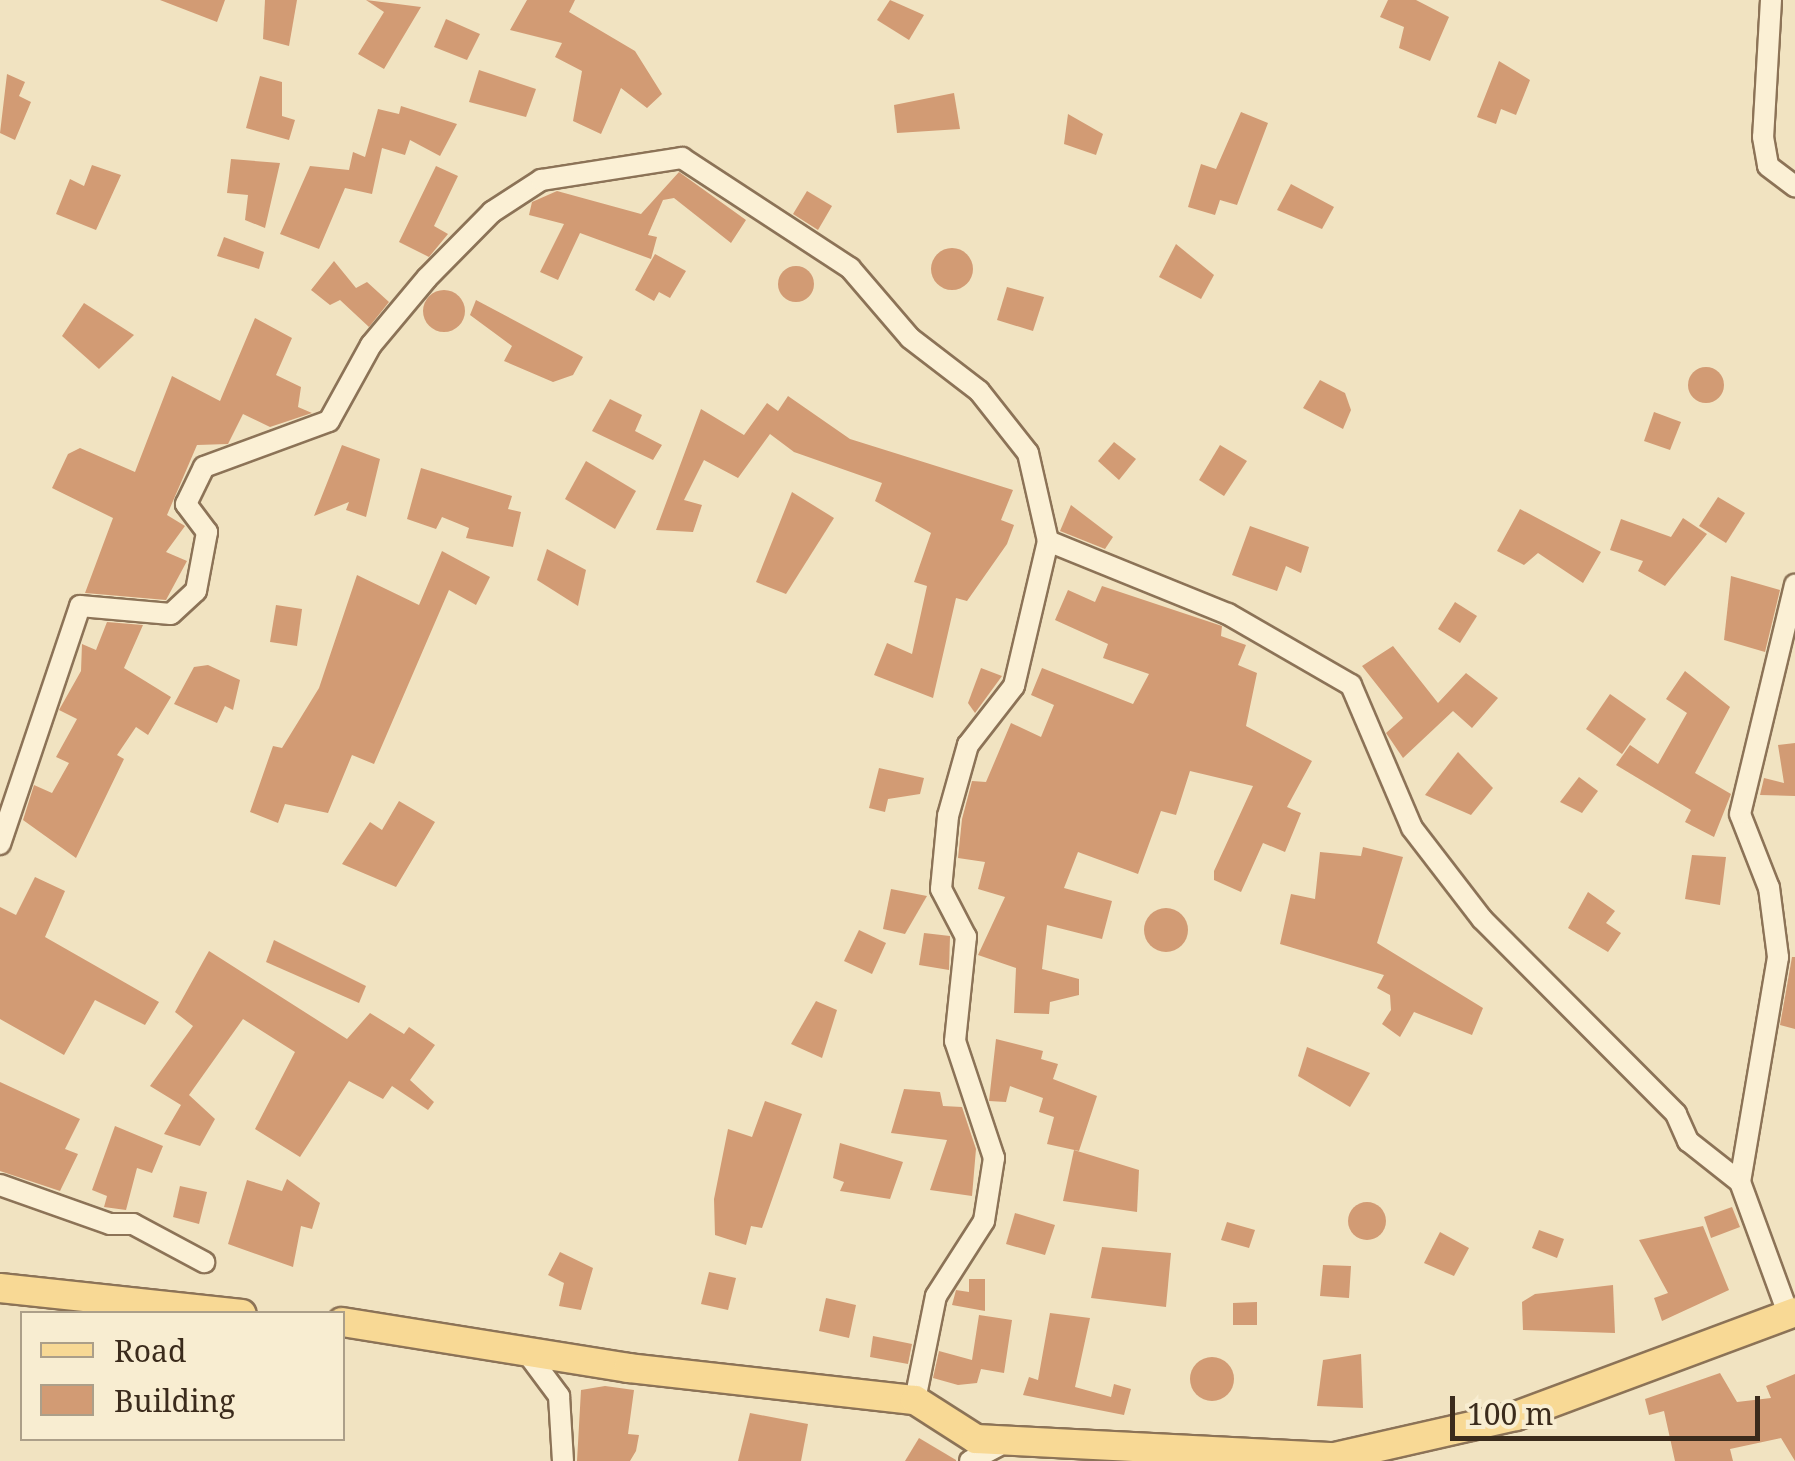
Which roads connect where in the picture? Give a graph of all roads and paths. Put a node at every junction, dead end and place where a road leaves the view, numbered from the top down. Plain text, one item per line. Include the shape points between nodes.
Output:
1 (1772, 0) edge
2 (1795, 186) edge
3 (1048, 541) junction
4 (1795, 584) edge
5 (0, 844) edge
6 (1740, 1182) junction
7 (0, 1185) edge
8 (204, 1262) dead end
9 (0, 1288) edge
10 (214, 1311) edge
11 (1791, 1312) edge
12 (345, 1322) edge
13 (528, 1353) junction
14 (916, 1400) junction
15 (1019, 1442) junction
16 (1334, 1459) edge
17 (564, 1461) edge
18 (970, 1461) edge

1 - 2 street via 1763,137 1768,166
3 - 5 street via 1028,453 979,390 910,338 850,268 682,158 541,180 492,212 427,278 371,344 329,421 204,467 186,504 208,532 205,555 184,602 170,614 80,606
3 - 6 street via 1228,614 1351,685 1412,828 1482,918 1676,1114 1688,1141
3 - 14 street via 1014,686 968,746 948,816 941,889 966,937 955,1041 994,1158 984,1221 936,1296
4 - 6 street via 1740,814 1769,888 1778,958
6 - 11 street
7 - 8 street via 110,1224 133,1224
9 - 10 main road
11 - 16 main road via 1516,1416
12 - 13 main road
13 - 14 main road
13 - 17 street via 558,1396
14 - 15 main road via 976,1440
15 - 16 main road
15 - 18 street via 979,1448

